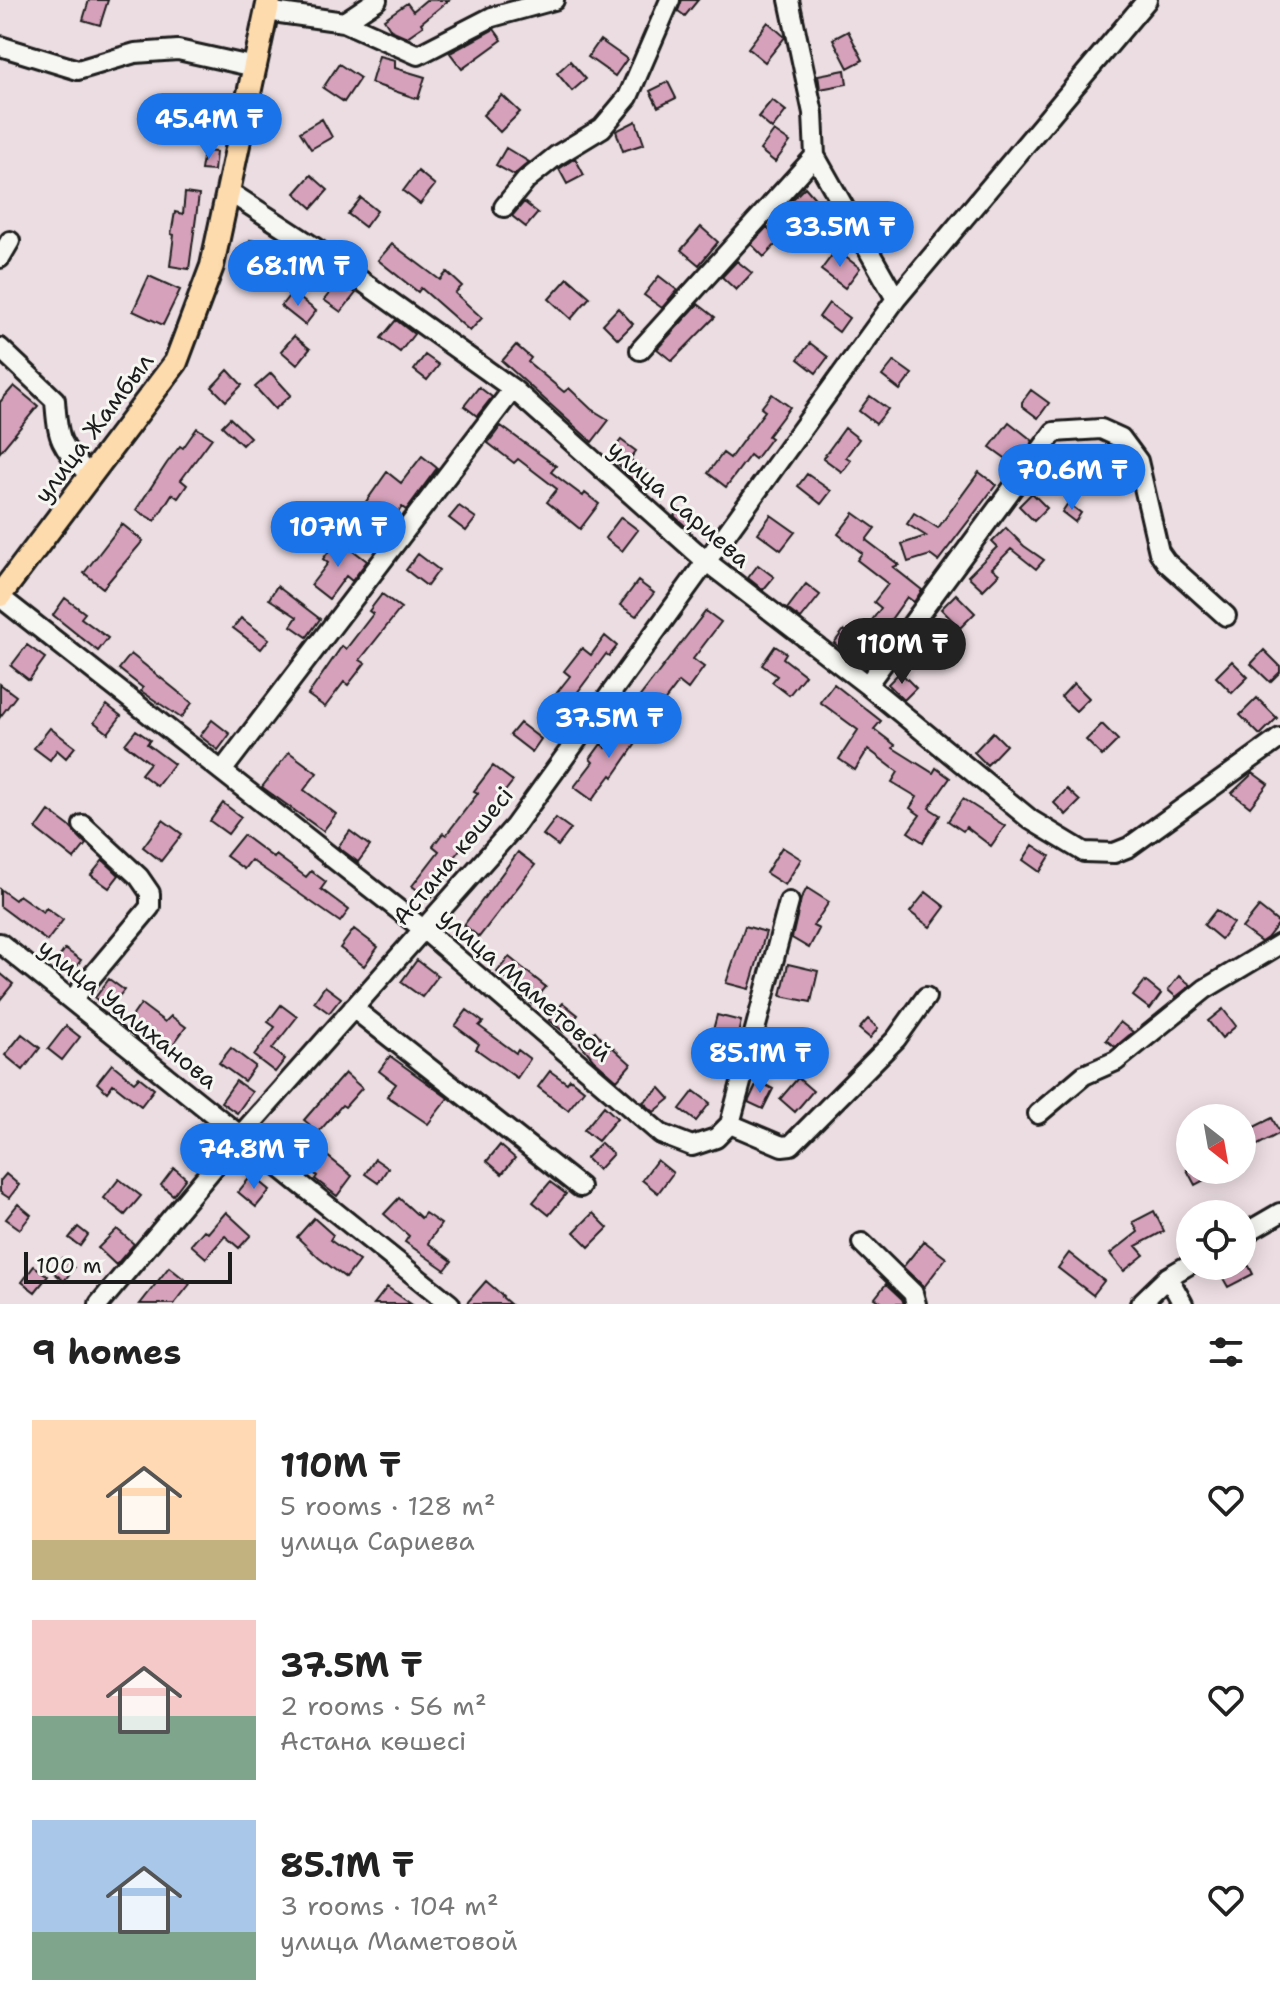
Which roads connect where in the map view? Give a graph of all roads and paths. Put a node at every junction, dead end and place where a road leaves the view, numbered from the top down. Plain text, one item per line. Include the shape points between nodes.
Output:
1 (377, 0) edge
2 (554, 0) edge
3 (670, 0) edge
4 (789, 0) edge
5 (1147, 0) edge
6 (268, 5) edge
7 (344, 22) junction
8 (0, 46) edge
9 (255, 67) junction
10 (815, 156) junction
11 (228, 191) junction
12 (504, 207) dead end
13 (10, 241) dead end
14 (0, 258) edge
15 (896, 299) junction
16 (0, 348) edge
17 (640, 350) dead end
18 (513, 389) junction
19 (90, 476) junction
20 (707, 562) junction
21 (0, 596) edge
22 (1226, 616) dead end
23 (867, 685) junction
24 (1280, 738) edge
25 (222, 771) junction
26 (83, 825) dead end
27 (789, 902) dead end
28 (423, 929) junction
29 (0, 943) edge
30 (1280, 944) edge
31 (926, 997) dead end
32 (72, 1000) junction
33 (353, 1008) junction
34 (1038, 1114) dead end
35 (730, 1124) junction
36 (241, 1135) junction
37 (580, 1187) dead end
38 (1280, 1213) edge
39 (1256, 1227) edge
40 (862, 1243) dead end
41 (1176, 1272) edge
42 (1168, 1277) junction
43 (99, 1304) edge
44 (450, 1304) edge
45 (916, 1304) edge
46 (1140, 1304) edge
47 (1183, 1304) edge

1 - 7 street
2 - 7 street via 492,17 418,55
3 - 12 street via 628,97 602,128 526,180
4 - 10 street via 813,113
5 - 15 street, Астана көшесі
6 - 7 street
6 - 9 main road, улица Жамбыл
8 - 9 street via 78,70 135,53 178,50
9 - 11 main road, улица Жамбыл
10 - 15 street
10 - 17 street
11 - 18 street, улица Сариева
11 - 19 main road, улица Жамбыл via 212,266 176,362
13 - 14 street
15 - 20 street, Астана көшесі
16 - 19 street via 55,400 62,445
18 - 20 street, улица Сариева
18 - 25 street
19 - 21 main road, улица Жамбыл
20 - 23 street, улица Сариева
20 - 28 street, Астана көшесі via 514,827
21 - 25 street, улица Маметовой
22 - 23 street via 1159,552 1138,461 1121,438 1101,429 1062,429 1054,432
23 - 24 street, улица Сариева via 1031,820 1084,852 1097,854 1129,847
25 - 28 street, улица Маметовой
26 - 32 street via 139,877 150,893 150,907
27 - 35 street
28 - 33 street, Астана көшесі
28 - 35 street, улица Маметовой via 661,1134 692,1146 716,1138
29 - 32 street, улица Уалиханова
30 - 34 street via 1205,989 1116,1061 1084,1075
31 - 35 street via 896,1039 791,1145
32 - 36 street, улица Уалиханова
33 - 36 street, Астана көшесі
33 - 37 street
36 - 43 street, Астана көшесі
36 - 44 street, улица Уалиханова
38 - 39 street
40 - 45 street via 913,1293
41 - 42 street
42 - 46 street
42 - 47 street

